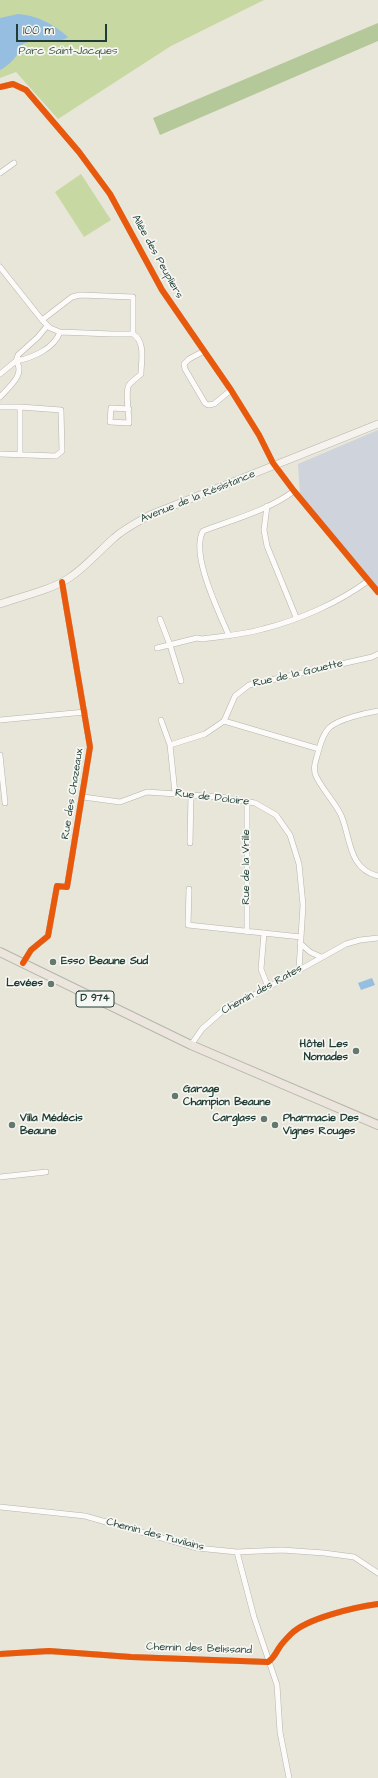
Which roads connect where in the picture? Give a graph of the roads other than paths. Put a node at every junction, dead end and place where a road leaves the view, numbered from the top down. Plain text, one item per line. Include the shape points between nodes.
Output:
1 (0, 87) edge
2 (14, 163) dead end
3 (0, 174) edge
4 (0, 267) edge
5 (42, 320) junction
6 (47, 326) junction
7 (60, 332) junction
8 (132, 334) junction
9 (204, 351) junction
10 (16, 361) junction
11 (0, 374) edge
12 (231, 390) junction
13 (0, 397) edge
14 (0, 407) edge
15 (20, 407) junction
16 (129, 409) junction
17 (378, 424) edge
18 (0, 454) edge
19 (20, 454) junction
20 (276, 465) junction
21 (294, 491) junction
22 (267, 506) junction
23 (368, 580) junction
24 (62, 582) junction
25 (378, 592) edge
26 (0, 604) edge
27 (296, 617) junction
28 (160, 619) dead end
29 (229, 636) junction
30 (170, 645) junction
31 (157, 648) dead end
32 (378, 654) edge
33 (181, 681) dead end
34 (378, 711) edge
35 (85, 712) junction
36 (0, 720) edge
37 (161, 720) dead end
38 (224, 721) junction
39 (170, 745) junction
40 (319, 749) junction
41 (0, 755) edge
42 (2, 782) edge
43 (175, 793) junction
44 (191, 795) junction
45 (83, 797) junction
46 (247, 801) junction
47 (5, 803) dead end
48 (190, 843) dead end
49 (378, 876) edge
50 (189, 889) dead end
51 (247, 932) junction
52 (264, 933) junction
53 (301, 937) junction
54 (378, 938) edge
55 (300, 943) junction
56 (0, 952) edge
57 (321, 957) junction
58 (23, 963) junction
59 (299, 969) junction
60 (268, 987) junction
61 (191, 1045) junction
62 (378, 1126) edge
63 (46, 1172) dead end
64 (0, 1177) edge
65 (0, 1508) edge
66 (237, 1552) junction
67 (378, 1573) edge
68 (378, 1604) edge
69 (0, 1654) edge
70 (268, 1662) junction
71 (289, 1778) edge

1 - 9 street, Allée des Peupliers via 13,84 26,90 90,167 122,214 162,290
2 - 3 street
4 - 5 street
5 - 6 street
5 - 8 street via 72,297 133,297
6 - 7 street
6 - 10 street via 18,355
7 - 8 street
7 - 10 street via 54,341 35,355
8 - 16 street via 138,337 142,346 141,374 128,385
9 - 12 street, Allée des Peupliers
9 - 12 street via 184,364 205,403 214,404
10 - 11 street
10 - 13 street via 19,373
12 - 20 street, Allée des Peupliers
14 - 15 street
15 - 19 street
15 - 19 street via 61,410 62,451 56,456
16 - 16 street via 129,423 110,422 111,408
17 - 20 main road, Avenue de la Résistance
18 - 19 street
20 - 21 street, Allée des Peupliers
20 - 24 main road, Avenue de la Résistance via 138,522 115,537 82,568
21 - 22 street
21 - 23 street, Allée des Peupliers
22 - 27 street via 264,530 267,546
22 - 29 street via 203,531 199,538 201,560 211,594
23 - 25 street, Allée des Peupliers
23 - 27 street via 324,607
24 - 26 main road, Avenue de la Résistance
24 - 35 street, Rue des Chazeaux
27 - 29 street via 263,629
28 - 30 street
29 - 30 street via 197,638
30 - 31 street
30 - 33 street
32 - 38 street, Rue de la Gouette via 249,685 235,696
34 - 40 street via 341,721 330,727
35 - 36 street
35 - 45 street, Rue des Chazeaux via 90,747
37 - 39 street
38 - 39 street via 205,734
38 - 40 street
39 - 43 street
40 - 49 street via 315,766 316,776 343,819 350,850 366,872
41 - 42 street
42 - 47 street
43 - 44 street, Rue de Doloire
43 - 45 street, Rue de Doloire via 147,792 120,802
44 - 46 street, Rue de Doloire
44 - 48 street
45 - 58 street, Rue des Chazeaux via 68,887 57,886 48,936 32,950
46 - 51 street, Rue de la Vrille
46 - 53 street, Rue de Doloire via 262,806 276,815 287,829 292,841 302,884
50 - 51 street via 188,925
51 - 52 street
52 - 53 street
52 - 60 street via 261,969
53 - 55 street, Rue de Doloire
54 - 57 street, Chemin des Rates via 353,941
55 - 57 street, Chemin des Rates
55 - 59 street, Rue de Doloire
56 - 58 main road, D 974
57 - 59 street, Chemin des Rates
58 - 61 main road, D 974
59 - 60 street, Chemin des Rates
60 - 61 street, Chemin des Rates via 231,1004 202,1029
61 - 62 main road, D 974
63 - 64 street
65 - 66 street, Chemin des Tuvilains via 78,1515 197,1548
66 - 67 street, Chemin des Tuvilains via 282,1550 354,1557
66 - 70 street
68 - 70 street via 302,1626 292,1633 279,1647 274,1658
69 - 70 street, Chemin des Belissand via 49,1651
70 - 71 street via 277,1685 280,1732

